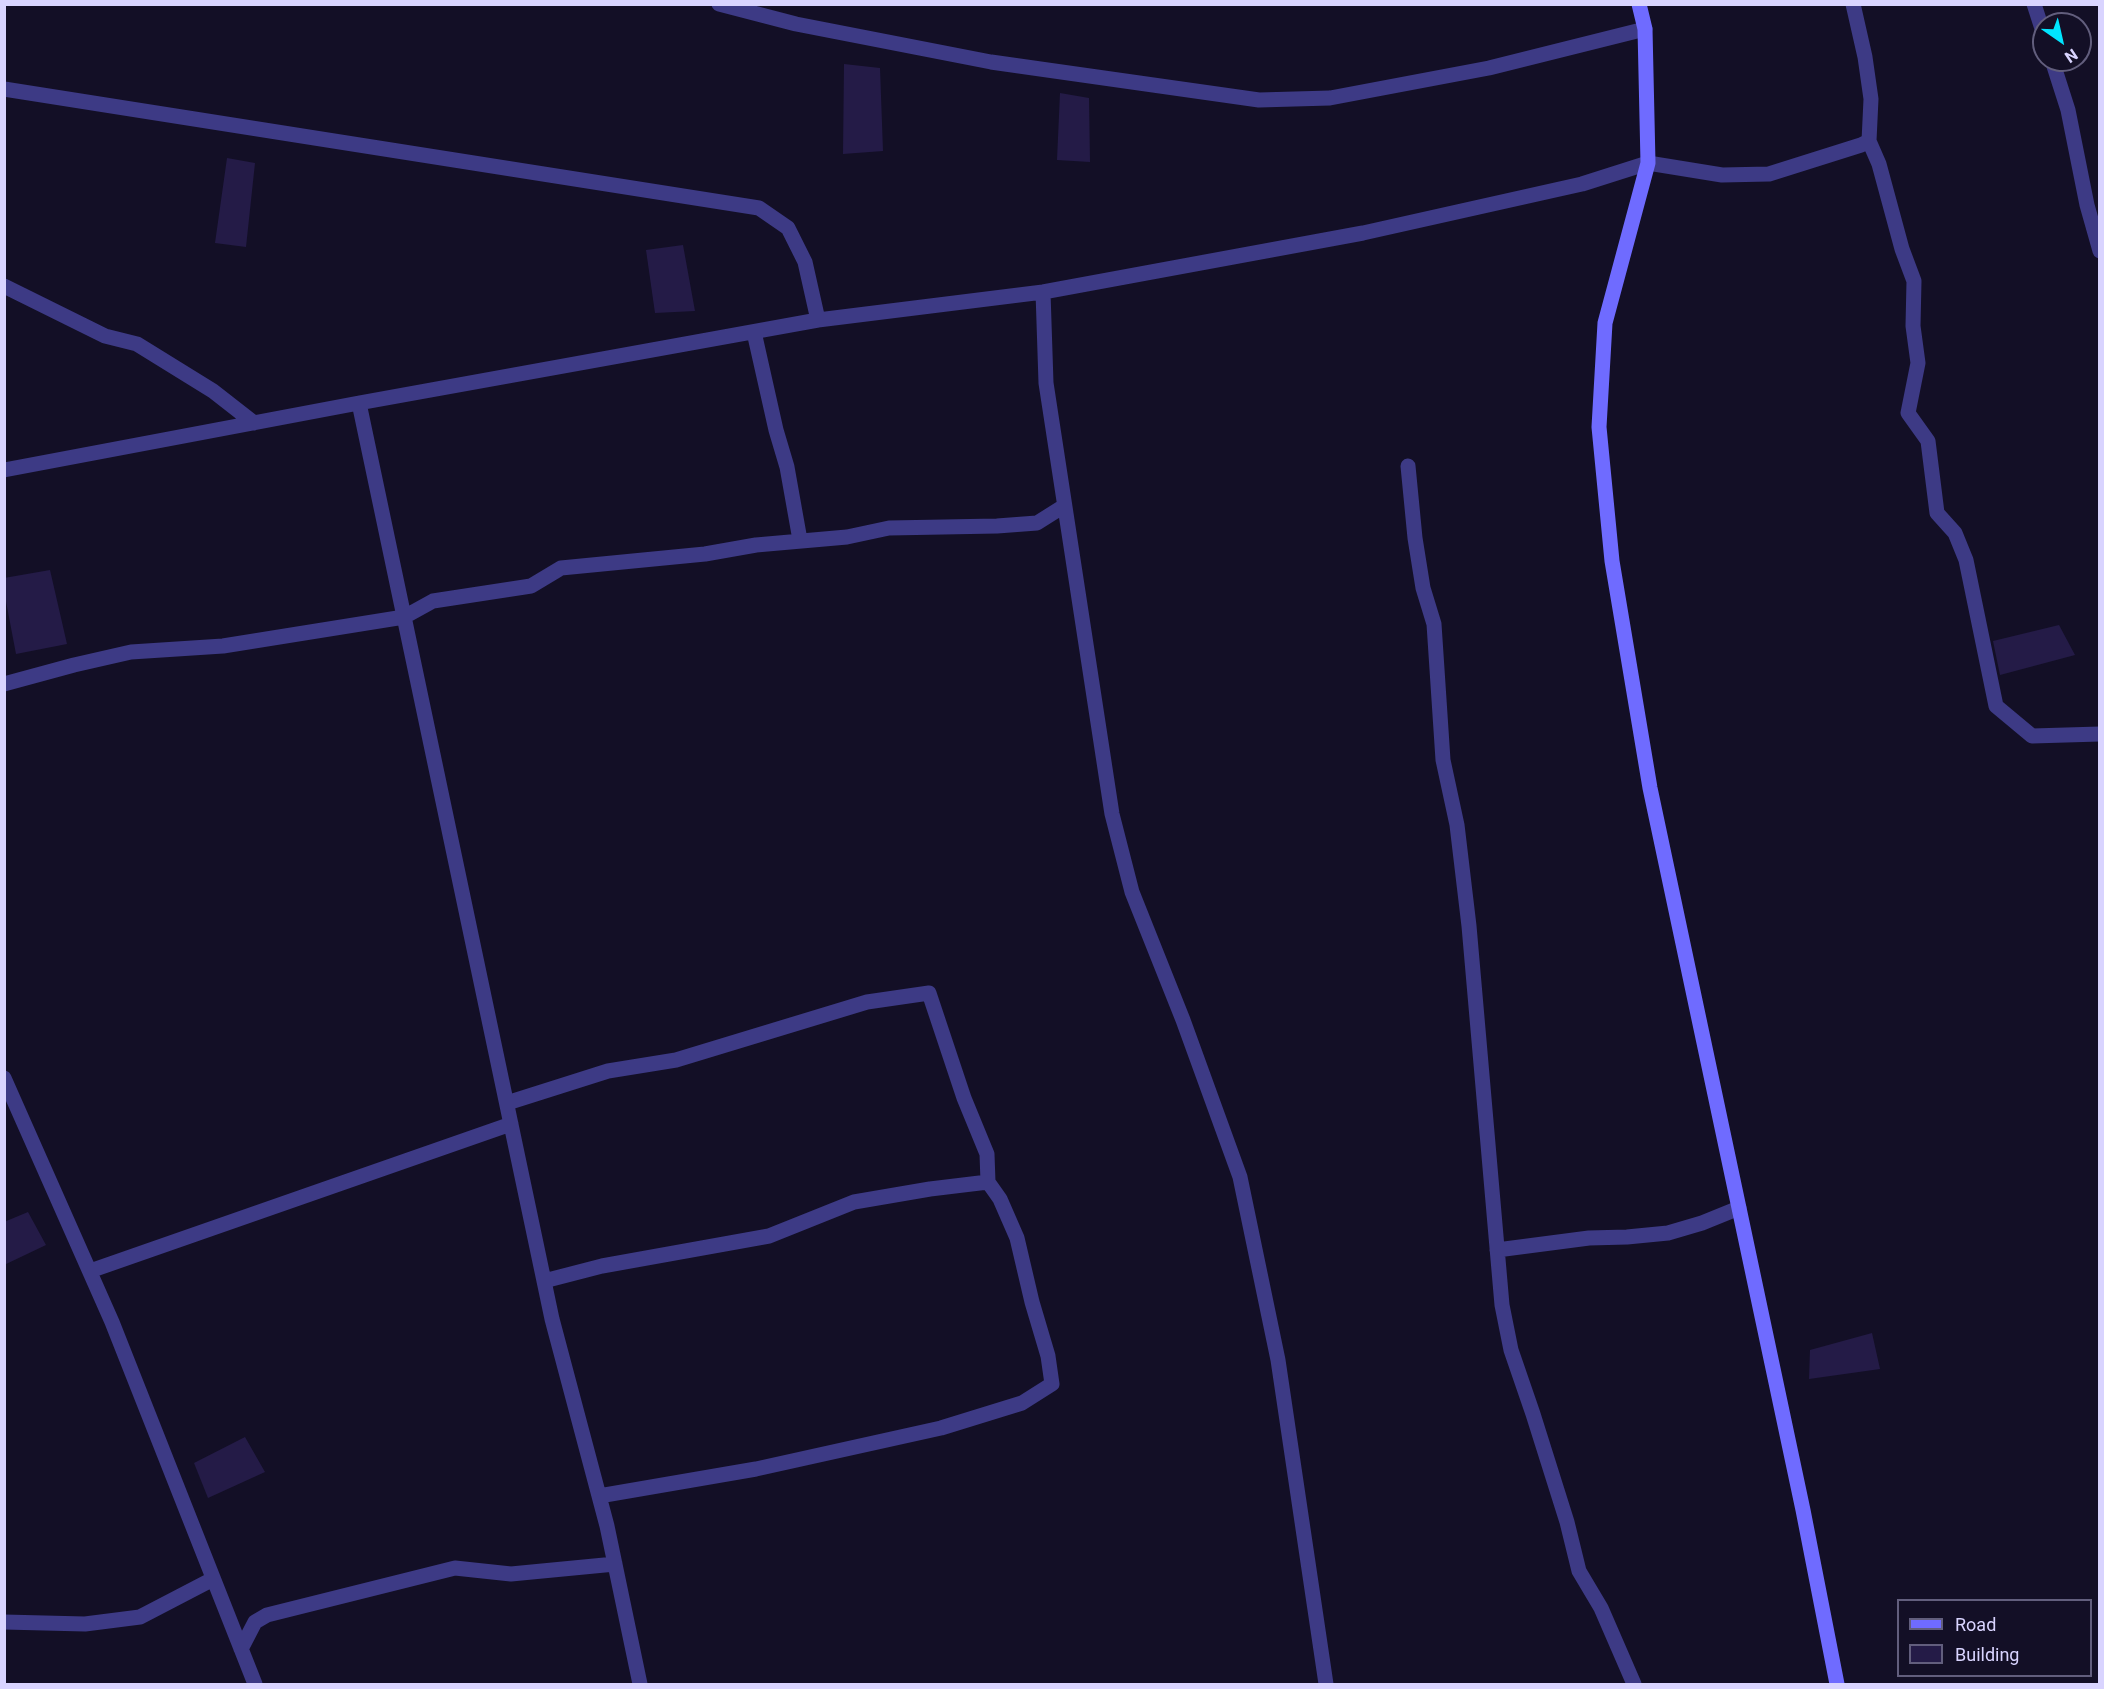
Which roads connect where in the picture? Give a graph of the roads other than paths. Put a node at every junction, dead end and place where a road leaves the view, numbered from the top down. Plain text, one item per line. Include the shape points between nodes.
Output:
1 (719, 4) edge
2 (1639, 4) edge
3 (1853, 4) edge
4 (1645, 29) junction
5 (2056, 72) edge
6 (4, 89) edge
7 (1869, 141) junction
8 (1648, 163) junction
9 (2100, 251) edge
10 (4, 286) edge
11 (1043, 292) junction
12 (819, 320) junction
13 (754, 332) junction
14 (359, 403) junction
15 (254, 423) junction
16 (1408, 466) dead end
17 (4, 470) edge
18 (1064, 506) junction
19 (800, 540) junction
20 (404, 616) junction
21 (4, 684) edge
22 (2100, 734) edge
23 (4, 1078) edge
24 (507, 1103) junction
25 (511, 1124) junction
26 (988, 1182) junction
27 (1739, 1208) junction
28 (1497, 1250) junction
29 (90, 1271) junction
30 (544, 1281) junction
31 (599, 1496) junction
32 (615, 1564) junction
33 (213, 1579) junction
34 (4, 1622) edge
35 (241, 1649) junction
36 (255, 1684) edge
37 (640, 1684) edge
38 (1326, 1684) edge
39 (1634, 1684) edge
40 (1837, 1684) edge

1 - 4 street via 796,24 991,62 1259,100 1341,96 1489,68
2 - 4 street
3 - 7 street via 1871,99
4 - 8 street
5 - 9 street
6 - 12 street via 759,208 788,228 805,262
7 - 8 street via 1769,174 1722,175
7 - 22 street via 1914,281 1913,326 1918,363 1908,413 1928,441 1937,513 1955,533 1966,560 1996,706 2032,736
8 - 11 street via 1582,184 1363,233
8 - 27 street via 1605,323 1599,427 1612,561 1650,788
10 - 15 street via 105,336 137,344 213,391
11 - 12 street
11 - 18 street via 1046,383
12 - 13 street
13 - 14 street
13 - 19 street via 787,467
14 - 15 street
14 - 20 street
15 - 17 street
16 - 28 street via 1421,578 1434,624 1443,760 1469,926
18 - 19 street via 1037,522 889,528 847,537
18 - 38 street via 1112,814 1132,892 1184,1020 1240,1177 1278,1360
19 - 20 street via 561,568 531,586 433,601
20 - 21 street via 223,646 131,652
20 - 24 street
23 - 29 street
24 - 25 street
24 - 26 street via 608,1071 676,1060 867,1002 929,993 987,1154
25 - 29 street
25 - 30 street
26 - 30 street via 854,1202 769,1236 602,1266
26 - 31 street via 1017,1238 1052,1384 1022,1403 941,1428 756,1469
27 - 28 street via 1668,1233
27 - 40 street
28 - 39 street via 1511,1350 1579,1571 1601,1608
29 - 33 street
30 - 31 street
31 - 32 street
32 - 35 street via 511,1574 455,1568 267,1615 255,1622
32 - 37 street
33 - 34 street via 140,1617 85,1624
33 - 35 street
35 - 36 street

